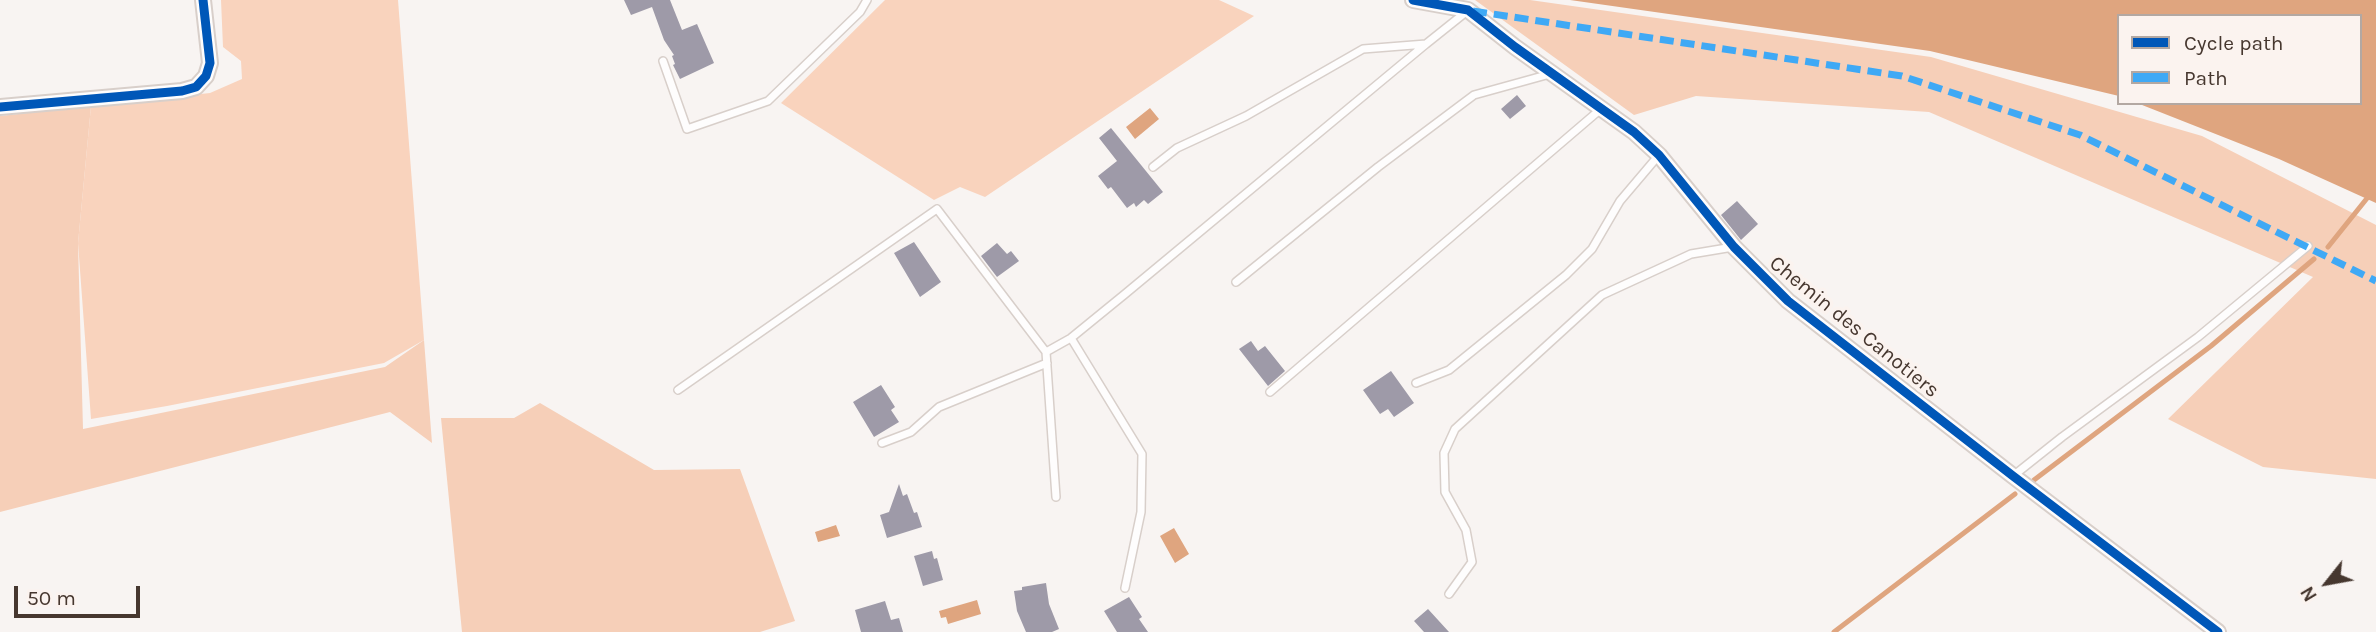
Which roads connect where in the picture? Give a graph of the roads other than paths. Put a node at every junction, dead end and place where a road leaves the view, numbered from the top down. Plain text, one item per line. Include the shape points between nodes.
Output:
1 (203, 0) edge
2 (867, 0) edge
3 (1413, 0) edge
4 (1468, 10) junction
5 (1426, 44) junction
6 (663, 61) dead end
7 (1553, 74) junction
8 (0, 107) edge
9 (1602, 108) junction
10 (1659, 155) junction
11 (1153, 167) dead end
12 (2308, 246) dead end
13 (1734, 247) junction
14 (1237, 282) dead end
15 (1071, 338) junction
16 (1046, 352) junction
17 (1047, 363) junction
18 (1416, 383) dead end
19 (678, 390) dead end
20 (1270, 392) dead end
21 (883, 443) dead end
22 (2013, 476) junction
23 (1056, 497) dead end
24 (1125, 588) dead end
25 (1449, 594) dead end
26 (2218, 632) edge

1 - 8 street via 210,63 196,87
2 - 6 lane via 768,101 687,129
3 - 4 street, Chemin des Canotiers
4 - 5 lane
4 - 7 street, Chemin des Canotiers
5 - 11 lane via 1363,49 1246,116 1177,148
5 - 15 lane
7 - 9 street, Chemin des Canotiers
7 - 14 lane via 1474,96
9 - 10 street, Chemin des Canotiers
9 - 20 lane
10 - 13 street, Chemin des Canotiers
10 - 18 lane via 1620,201 1591,249 1566,275 1449,370
12 - 22 lane via 2198,337
13 - 22 street, Chemin des Canotiers via 1788,301
13 - 25 lane via 1691,254 1602,295 1455,429 1444,453 1445,492 1466,530 1472,562
15 - 16 lane
15 - 24 lane via 1142,454 1141,512
16 - 17 lane
16 - 19 lane via 937,209
17 - 21 lane via 939,407 911,432
17 - 23 lane
22 - 26 street, Chemin des Canotiers

